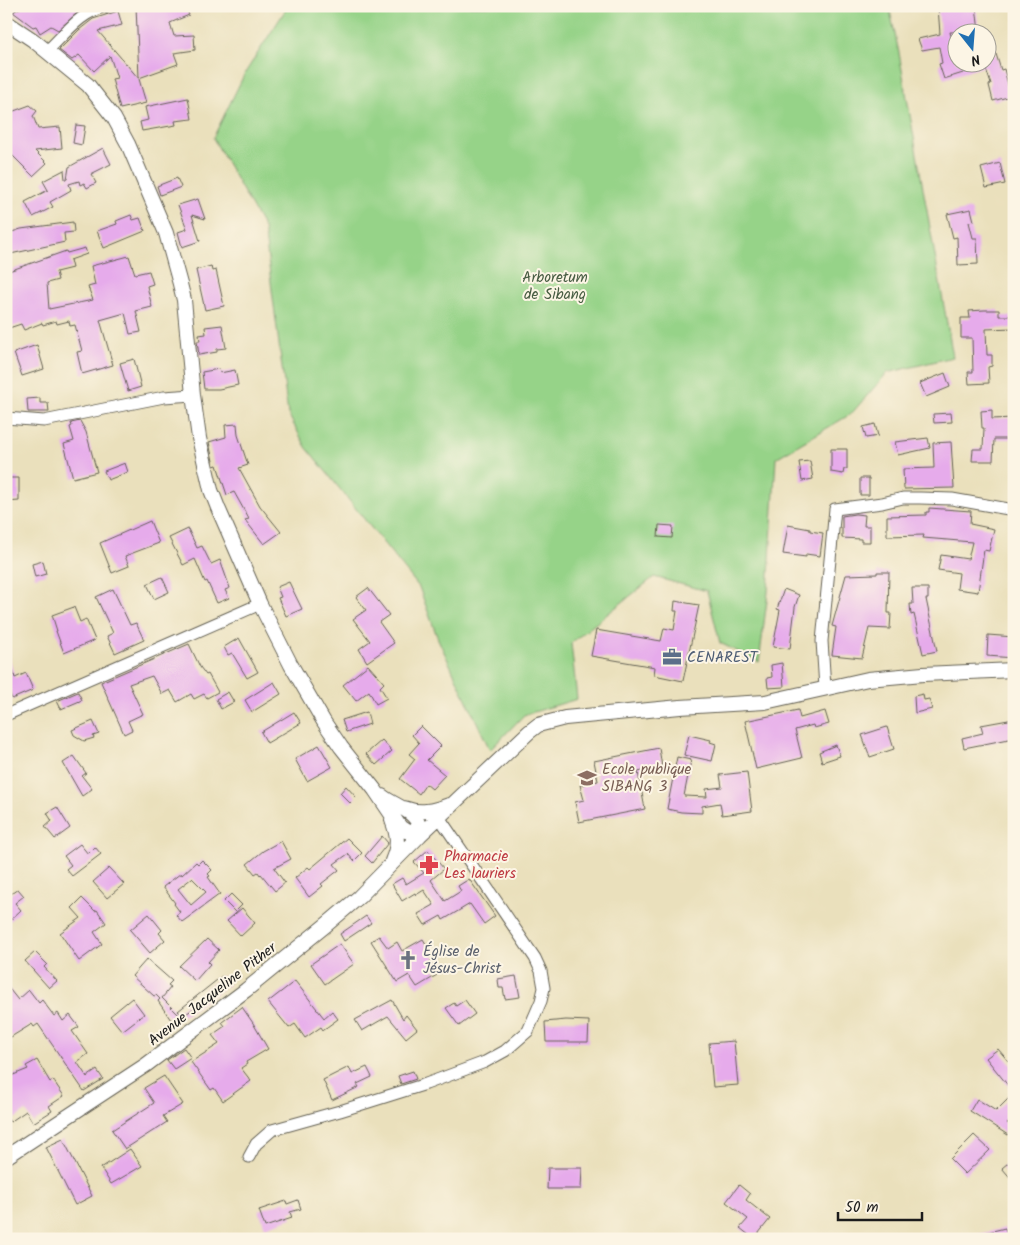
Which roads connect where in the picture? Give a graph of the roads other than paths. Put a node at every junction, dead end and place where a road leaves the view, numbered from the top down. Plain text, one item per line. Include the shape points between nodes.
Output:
1 (107, 6) edge
2 (6, 22) edge
3 (47, 51) junction
4 (193, 395) junction
5 (6, 418) edge
6 (1014, 510) edge
7 (260, 604) junction
8 (1014, 670) edge
9 (825, 688) junction
10 (6, 715) edge
11 (454, 802) junction
12 (395, 810) junction
13 (439, 817) junction
14 (420, 835) junction
15 (390, 866) junction
16 (6, 1157) edge
17 (249, 1157) dead end

1 - 3 street via 82,18
2 - 3 street
3 - 4 street via 88,85 114,118 154,204 184,300
4 - 5 street via 164,397 44,421
4 - 7 street via 211,490
6 - 9 street via 952,499 912,498 835,509 822,641
7 - 10 street
7 - 12 street via 324,722 375,790
8 - 9 street, Avenue Jacqueline Pither via 868,679
9 - 11 street, Avenue Jacqueline Pither via 765,702 611,713 552,721 529,732
11 - 12 street via 425,812
11 - 13 street, Avenue Jacqueline Pither
12 - 14 street via 415,817
12 - 15 street via 398,844
13 - 14 street, Avenue Jacqueline Pither
13 - 17 street via 541,971 544,988 528,1031 505,1051 485,1062 377,1100 272,1130 256,1144
14 - 15 street, Avenue Jacqueline Pither
15 - 16 street, Avenue Jacqueline Pither via 360,897 196,1028 104,1094

